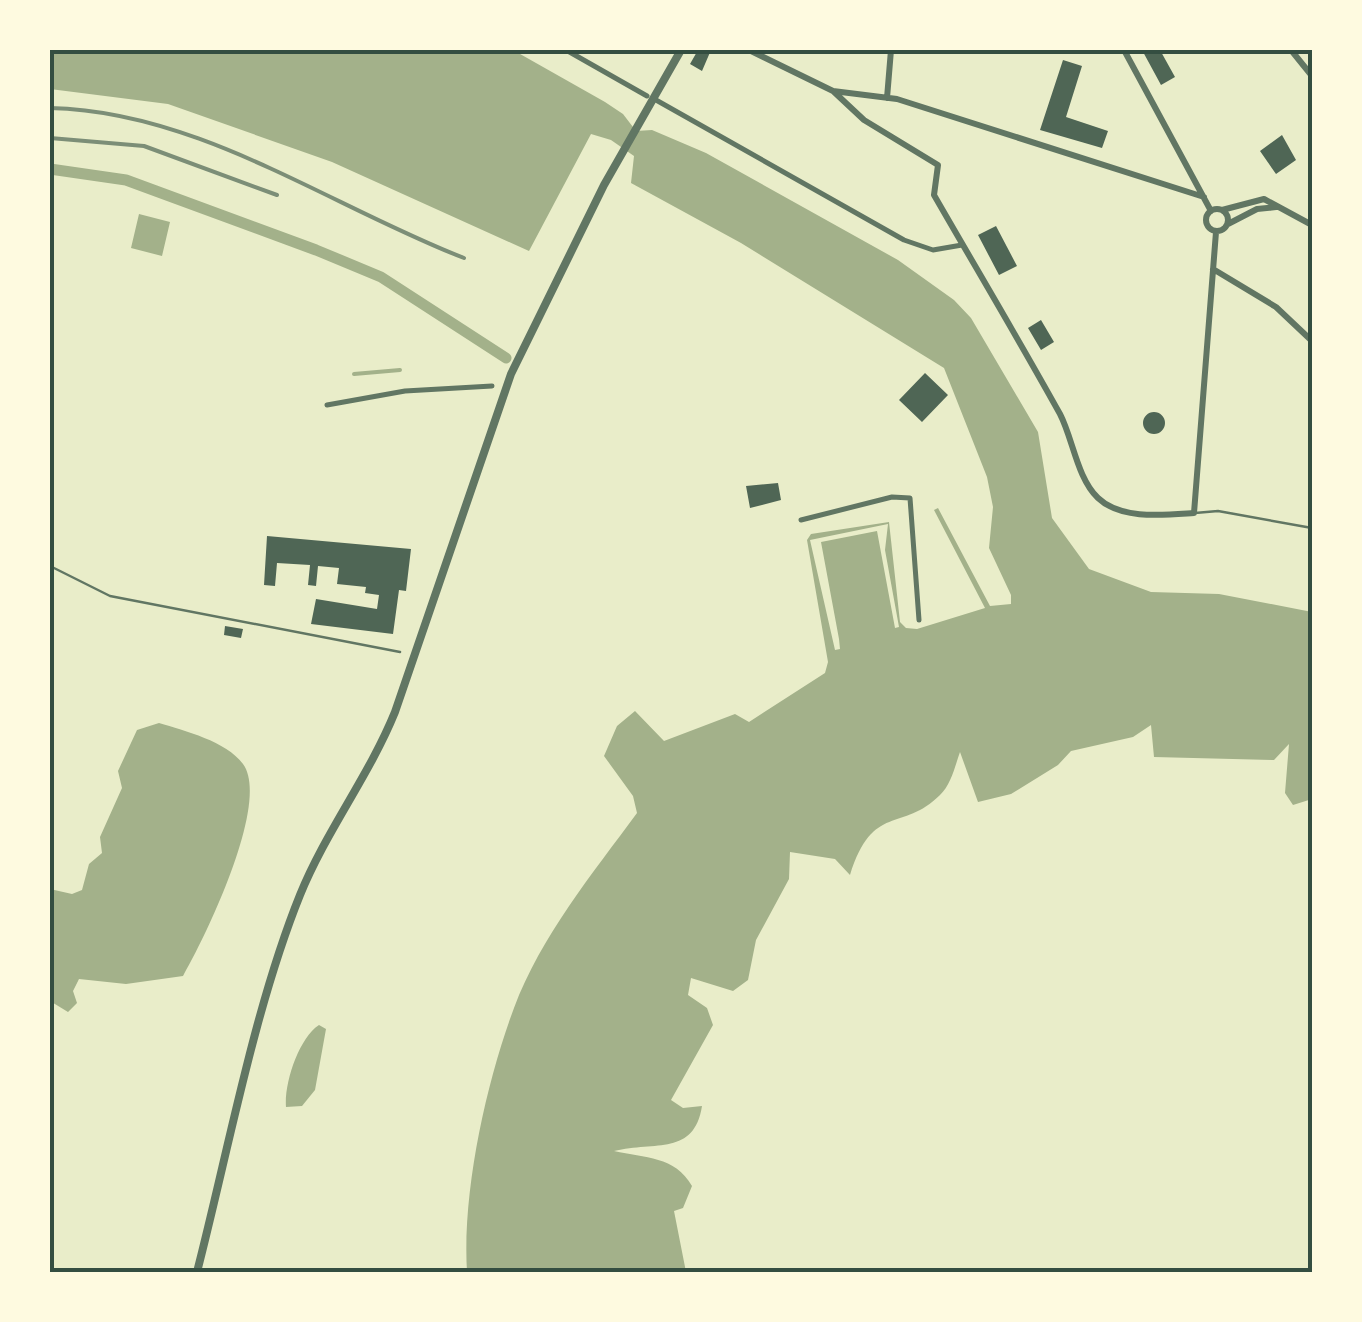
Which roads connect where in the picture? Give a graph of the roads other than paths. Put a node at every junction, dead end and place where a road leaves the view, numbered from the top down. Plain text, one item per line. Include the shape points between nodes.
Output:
1 (566, 50) edge
2 (681, 50) edge
3 (749, 50) edge
4 (891, 50) edge
5 (1124, 50) edge
6 (1291, 50) edge
7 (1312, 76) edge
8 (833, 91) junction
9 (647, 96) dead end
10 (888, 98) junction
11 (656, 100) dead end
12 (1204, 197) junction
13 (1278, 207) junction
14 (1211, 210) junction
15 (1222, 210) junction
16 (1228, 225) junction
17 (1312, 225) edge
18 (1216, 232) junction
19 (962, 245) junction
20 (1213, 269) junction
21 (1312, 341) edge
22 (492, 386) dead end
23 (326, 405) dead end
24 (1194, 513) junction
25 (800, 520) dead end
26 (1312, 528) edge
27 (50, 566) edge
28 (918, 620) dead end
29 (400, 652) dead end
30 (197, 1272) edge

1 - 9 street
2 - 30 street via 511,374 390,724 292,916
3 - 8 street
4 - 10 street
5 - 12 street
6 - 7 street
8 - 10 street
8 - 19 street via 864,120 938,165 934,195
10 - 12 street
11 - 19 street via 904,240 933,250
12 - 14 street
13 - 15 street via 1261,199
13 - 16 street via 1256,209
13 - 17 street
14 - 15 street
14 - 18 street via 1206,223
15 - 16 street
16 - 18 street
18 - 20 street
19 - 24 street via 1062,419 1090,489 1100,500 1143,514
20 - 21 street via 1269,302
20 - 24 street
22 - 23 street via 404,390
24 - 26 lane via 1218,511
25 - 28 street via 910,498
27 - 29 lane via 110,596

